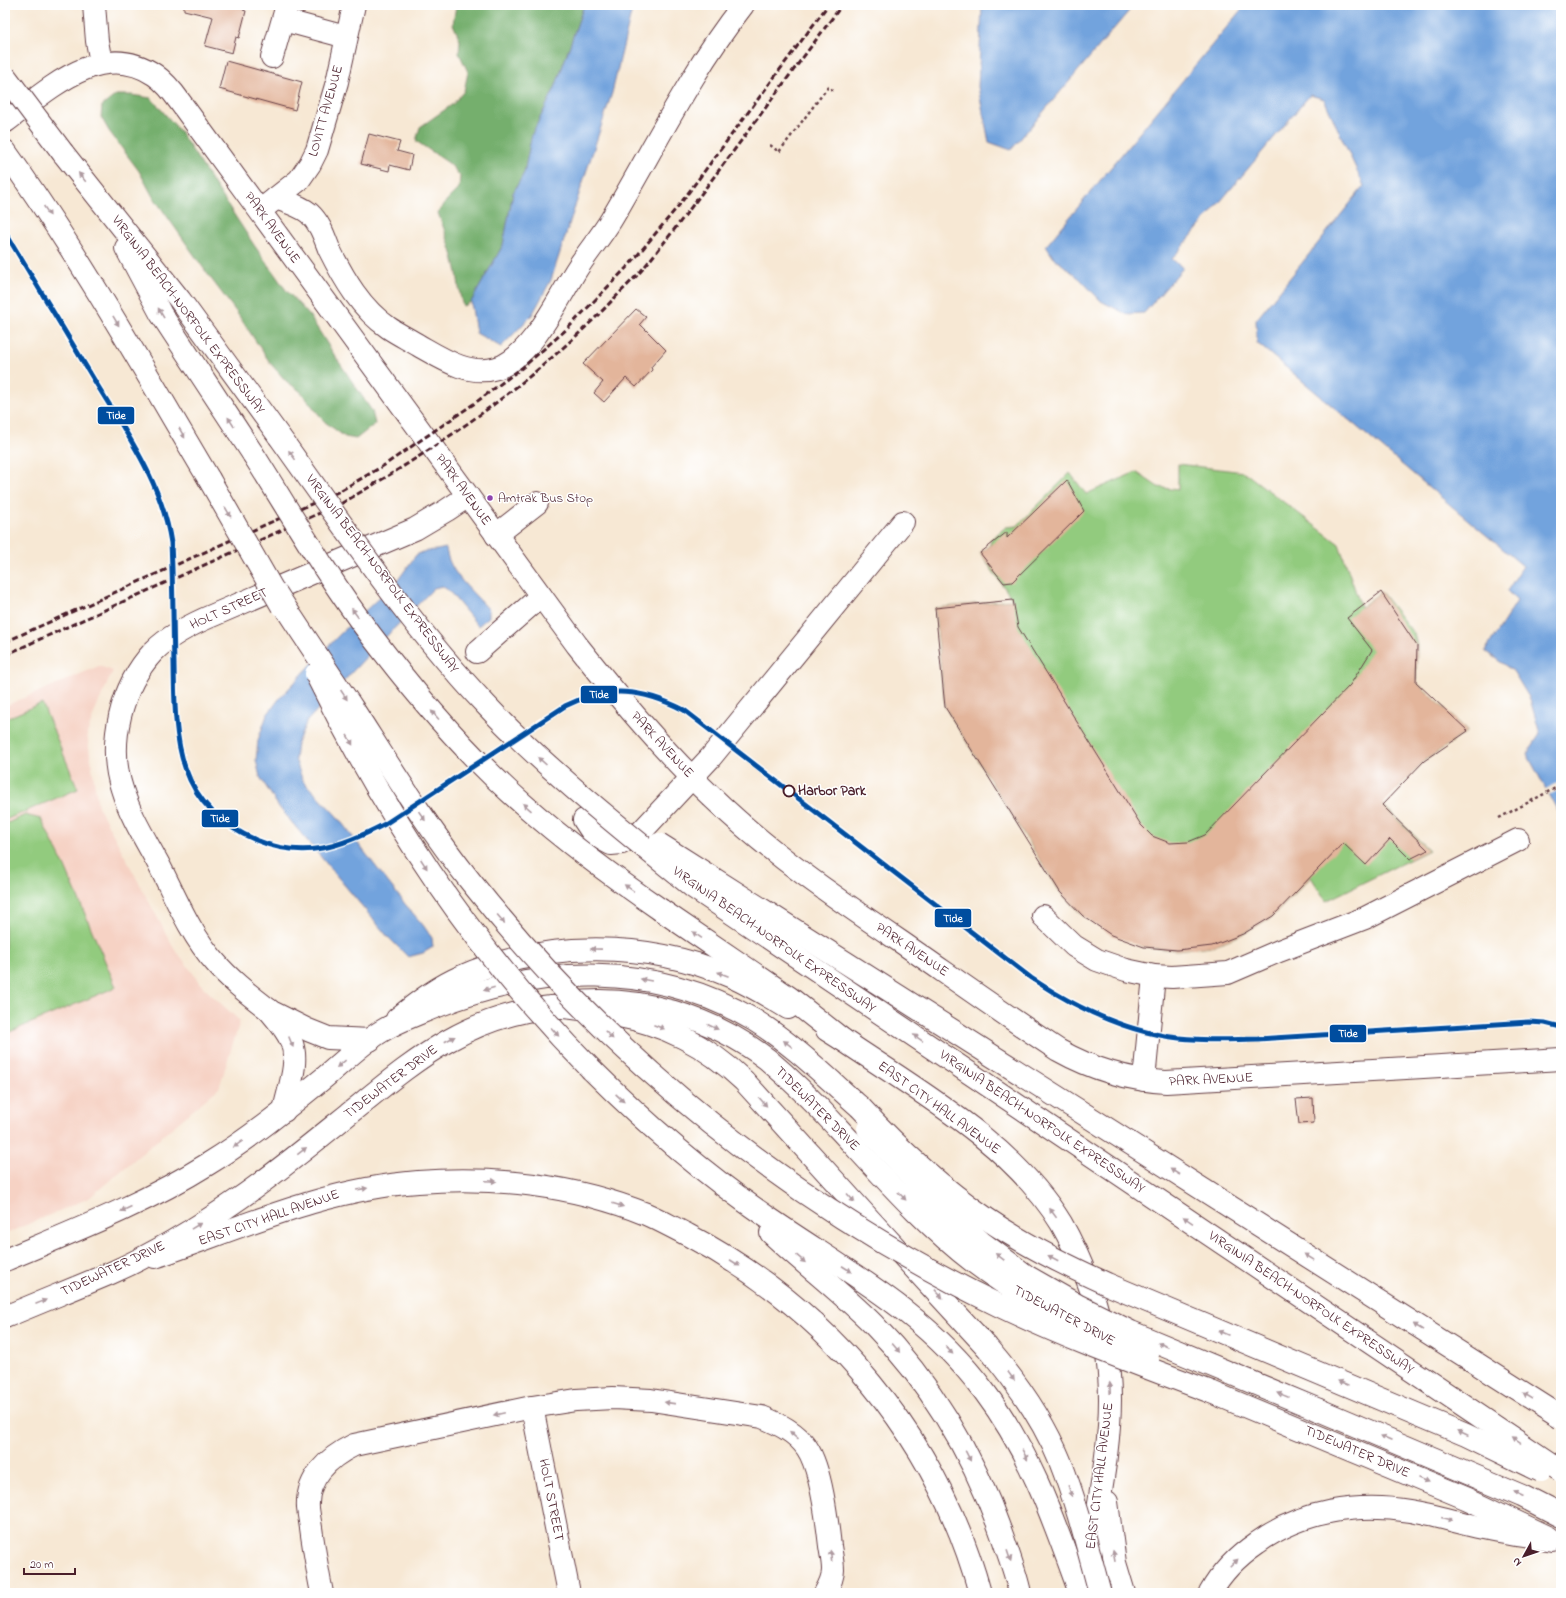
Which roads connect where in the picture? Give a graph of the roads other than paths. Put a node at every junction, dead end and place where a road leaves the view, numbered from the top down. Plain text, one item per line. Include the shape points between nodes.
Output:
1 (94, 5) edge
2 (354, 5) edge
3 (744, 5) edge
4 (285, 13) edge
5 (346, 37) junction
6 (272, 57) dead end
7 (101, 63) junction
8 (5, 76) edge
9 (5, 122) edge
10 (5, 151) edge
11 (101, 201) junction
12 (268, 204) junction
13 (468, 496) junction
14 (537, 504) dead end
15 (903, 522) dead end
16 (496, 535) junction
17 (276, 593) junction
18 (541, 596) junction
19 (477, 652) dead end
20 (692, 778) junction
21 (582, 796) junction
22 (584, 820) dead end
23 (1518, 840) dead end
24 (1043, 916) dead end
25 (1154, 976) junction
26 (553, 1006) junction
27 (269, 1010) junction
28 (376, 1035) junction
29 (842, 1040) junction
30 (1561, 1059) edge
31 (1144, 1080) junction
32 (284, 1111) junction
33 (850, 1115) junction
34 (711, 1176) junction
35 (5, 1260) edge
36 (113, 1272) junction
37 (5, 1317) edge
38 (1211, 1392) junction
39 (532, 1407) junction
40 (1561, 1417) edge
41 (1104, 1471) junction
42 (1561, 1471) edge
43 (1561, 1481) edge
44 (1557, 1514) edge
45 (1557, 1542) edge
46 (322, 1593) edge
47 (569, 1593) edge
48 (825, 1593) edge
49 (980, 1593) edge
50 (1020, 1593) edge
51 (1080, 1593) edge
52 (1086, 1593) edge
53 (1100, 1593) edge
54 (1124, 1593) edge
55 (1210, 1593) edge

1 - 7 main road
2 - 5 main road, LOVITT AVENUE
3 - 12 main road via 728,24 693,78 609,222 544,324 511,361 498,368 484,371 449,363 389,328 356,297 330,251 317,221 302,208
4 - 5 main road
4 - 6 main road
5 - 12 main road, LOVITT AVENUE via 337,82 317,150 299,180
7 - 9 main road, PARK AVENUE via 70,76
7 - 12 main road, PARK AVENUE via 135,66 150,72 164,83
11 -> 8 main road, VIRGINIA BEACH-NORFOLK EXPRESSWAY, bridge
10 -> 17 main road, bridge via 93,283
21 -> 11 main road, VIRGINIA BEACH-NORFOLK EXPRESSWAY, bridge via 513,733 462,680 370,563 180,300
29 -> 11 main road, bridge via 790,998 597,865 522,803 436,715 350,605 162,314
12 - 13 main road, PARK AVENUE
13 - 16 main road, PARK AVENUE
13 - 27 main road, HOLT STREET via 415,529 185,628 154,651 130,687 120,717 116,749 116,764 127,802 204,948 237,985
14 - 16 main road
15 - 20 main road
16 - 18 main road, PARK AVENUE
17 -> 34 main road, bridge via 339,721 415,849 469,928 512,983 592,1070 640,1116
17 -> 38 main road, bridge via 411,800 469,880 571,997 614,1040 684,1102 783,1178 860,1229 974,1294 1102,1351
18 - 19 main road
18 - 20 main road, PARK AVENUE via 613,691
20 - 22 main road via 640,834 622,844 611,844 594,835
20 - 31 main road, PARK AVENUE via 732,816 795,868 1049,1044 1072,1058 1101,1070
40 -> 21 main road, bridge
42 -> 21 main road, VIRGINIA BEACH-NORFOLK EXPRESSWAY, bridge via 693,887
23 - 25 main road via 1365,918 1228,973
24 - 25 main road via 1074,946 1097,960
25 - 31 main road
26 -> 33 main road, TIDEWATER DRIVE via 584,1001 632,1003 667,1010 702,1022 736,1038 766,1058 794,1082
36 -> 26 main road, TIDEWATER DRIVE via 164,1246 239,1199 419,1058 438,1046 481,1024
26 -> 53 main road, bridge via 645,1022 680,1035 729,1066 744,1081 986,1346 1026,1398 1052,1444 1069,1488
27 - 28 main road via 328,1038
27 -> 32 main road via 285,1030 293,1048 293,1067
29 -> 28 main road via 766,994 731,977 660,955 605,949 566,950 498,963 444,986
28 -> 32 main road, TIDEWATER DRIVE
33 -> 28 main road, TIDEWATER DRIVE via 818,1070 755,1021 729,1007 678,988 626,976 574,976 498,986 447,1002
41 -> 29 main road, EAST CITY HALL AVENUE via 1110,1400 1105,1346 1100,1319 1086,1276 1060,1221 1023,1174 992,1144 954,1115
30 - 31 main road, PARK AVENUE via 1199,1081
32 -> 35 main road, TIDEWATER DRIVE via 208,1164 155,1194
33 -> 38 main road, TIDEWATER DRIVE, bridge via 898,1193 955,1247 1015,1291 1055,1314
43 -> 33 main road, bridge via 1466,1434 1107,1284 1056,1260 987,1219 900,1148
44 -> 33 main road, TIDEWATER DRIVE, bridge via 1464,1471 1131,1332 1077,1305 1028,1277 981,1242 937,1203
34 -> 50 main road via 784,1245 851,1302 892,1344 927,1388 956,1432 978,1476 997,1520
34 -> 51 main road via 888,1297 926,1327 946,1347 983,1390 1017,1440 1042,1491
37 -> 36 main road, TIDEWATER DRIVE
36 -> 49 main road, EAST CITY HALL AVENUE via 319,1199 354,1190 415,1182 473,1180 532,1184 567,1190 646,1215 701,1242 754,1275 804,1314 847,1355 889,1405 923,1457 949,1506
38 -> 45 main road, TIDEWATER DRIVE via 1468,1499
39 -> 46 main road via 354,1445 326,1462 309,1492 308,1507
39 - 47 main road, HOLT STREET
48 -> 39 main road via 830,1586 833,1571 818,1472 806,1447 794,1434 779,1424 762,1417 650,1400 576,1400
41 - 52 main road, EAST CITY HALL AVENUE
54 -> 41 main road via 1112,1544
55 -> 45 main road via 1238,1559 1274,1531 1312,1516 1339,1510 1370,1507 1410,1511

